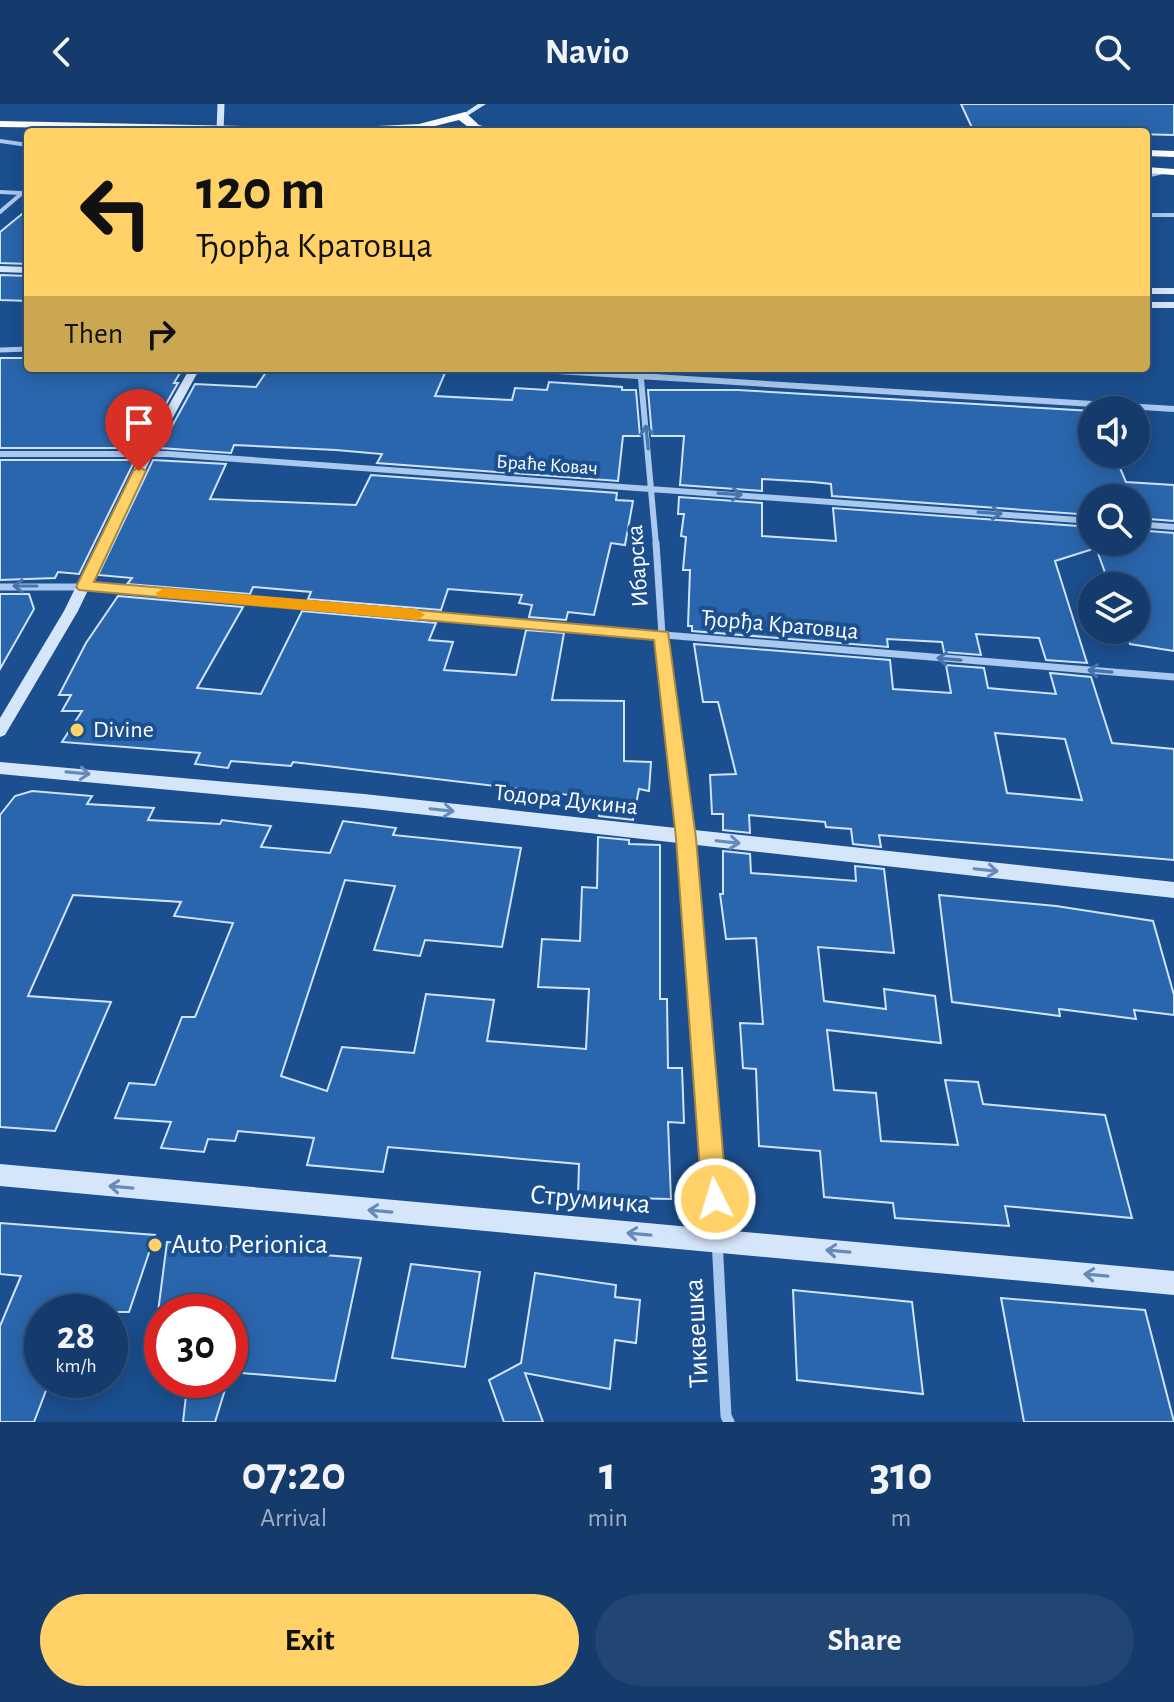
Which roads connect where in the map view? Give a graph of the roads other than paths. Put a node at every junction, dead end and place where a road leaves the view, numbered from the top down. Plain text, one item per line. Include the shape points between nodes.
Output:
1 (221, 104) edge
2 (483, 104) edge
3 (465, 115) junction
4 (0, 124) edge
5 (189, 128) edge
6 (220, 128) edge
7 (397, 128) edge
8 (481, 128) edge
9 (0, 131) edge
10 (24, 131) edge
11 (0, 141) edge
12 (24, 144) edge
13 (1150, 153) edge
14 (1174, 154) edge
15 (1150, 161) edge
16 (1174, 162) edge
17 (24, 191) edge
18 (0, 192) edge
19 (21, 193) junction
20 (0, 212) edge
21 (1150, 215) edge
22 (1174, 215) edge
23 (0, 269) edge
24 (24, 270) edge
25 (1150, 291) edge
26 (1174, 291) edge
27 (1150, 305) edge
28 (1174, 305) edge
29 (24, 349) edge
30 (0, 350) edge
31 (193, 372) edge
32 (640, 372) edge
33 (1174, 409) edge
34 (0, 454) edge
35 (147, 454) junction
36 (653, 489) junction
37 (1078, 520) edge
38 (1150, 525) edge
39 (1174, 527) edge
40 (0, 587) edge
41 (84, 587) junction
42 (662, 635) junction
43 (1174, 677) edge
44 (0, 731) edge
45 (0, 768) edge
46 (686, 838) junction
47 (1174, 890) edge
48 (0, 1175) edge
49 (717, 1240) junction
50 (1174, 1283) edge
51 (724, 1420) edge

1 - 6 main road, bridge
2 - 3 main road
3 - 7 highway
3 - 8 highway via 471,126
4 - 5 highway
9 - 10 highway
11 - 12 street
13 - 14 highway
15 - 16 highway
17 - 19 street
18 - 19 street
19 - 20 street
21 - 22 street
23 - 24 main road
25 - 26 main road
27 - 28 main road
29 - 30 street
31 - 35 main road
32 - 33 street
36 -> 32 street, Ибарска
34 - 35 street, Браће Ковач
35 - 36 street, Браће Ковач
35 - 41 main road
36 -> 37 street, Браће Ковач
36 - 42 street, Ибарска
38 - 39 street
41 -> 40 street, Ђорђа Кратовца
41 - 42 street, Ђорђа Кратовца
41 - 44 main road
43 -> 42 street, Ђорђа Кратовца
42 - 46 street, Ибарска
45 -> 46 main road, Тодора Дукина via 364,801
46 -> 47 main road, Тодора Дукина
46 - 49 street, Ибарска
49 -> 48 main road, Струмичка
50 -> 49 main road, Струмичка
49 - 51 street, Тиквешка

